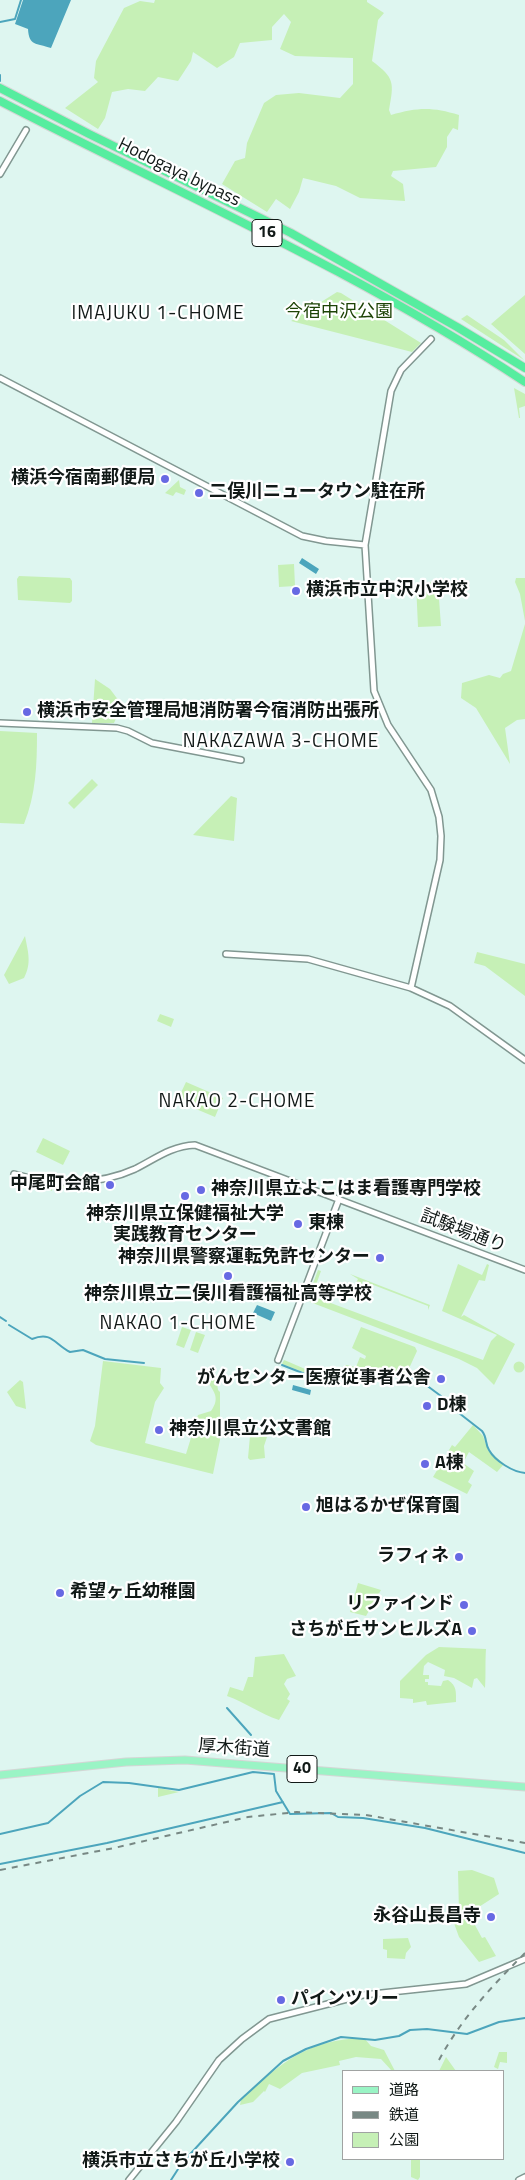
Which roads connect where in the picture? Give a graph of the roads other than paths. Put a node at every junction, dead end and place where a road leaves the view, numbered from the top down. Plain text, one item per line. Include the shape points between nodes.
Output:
1 (0, 88) edge
2 (0, 100) edge
3 (26, 130) dead end
4 (0, 174) edge
5 (431, 339) dead end
6 (525, 368) edge
7 (0, 378) edge
8 (525, 382) edge
9 (365, 545) junction
10 (0, 723) edge
11 (241, 760) dead end
12 (226, 954) dead end
13 (411, 988) junction
14 (525, 1060) edge
15 (14, 1174) dead end
16 (338, 1199) junction
17 (525, 1270) edge
18 (278, 1360) dead end
19 (0, 1775) edge
20 (525, 1787) edge
21 (525, 1959) edge
22 (525, 2177) edge
23 (129, 2180) edge
24 (520, 2180) edge

1 - 6 highway, Hodogaya bypass / 16 via 291,233
2 - 8 highway, Hodogaya bypass / 16 via 303,252 444,331
3 - 4 street
5 - 9 street via 401,370 390,391
7 - 9 street via 302,536
9 - 13 street via 376,697 388,725 431,790 441,826 440,860
10 - 11 street via 117,728 152,743
12 - 13 street via 308,959
13 - 14 street via 450,1006
15 - 16 street, 試験場通り via 80,1182 112,1177 173,1148 195,1145
16 - 17 street, 試験場通り
16 - 18 street
19 - 20 main road, 厚木街道 / 40 via 126,1762 185,1760
21 - 23 street via 466,1984 363,1995 269,2019 219,2060 180,2117
22 - 24 street

